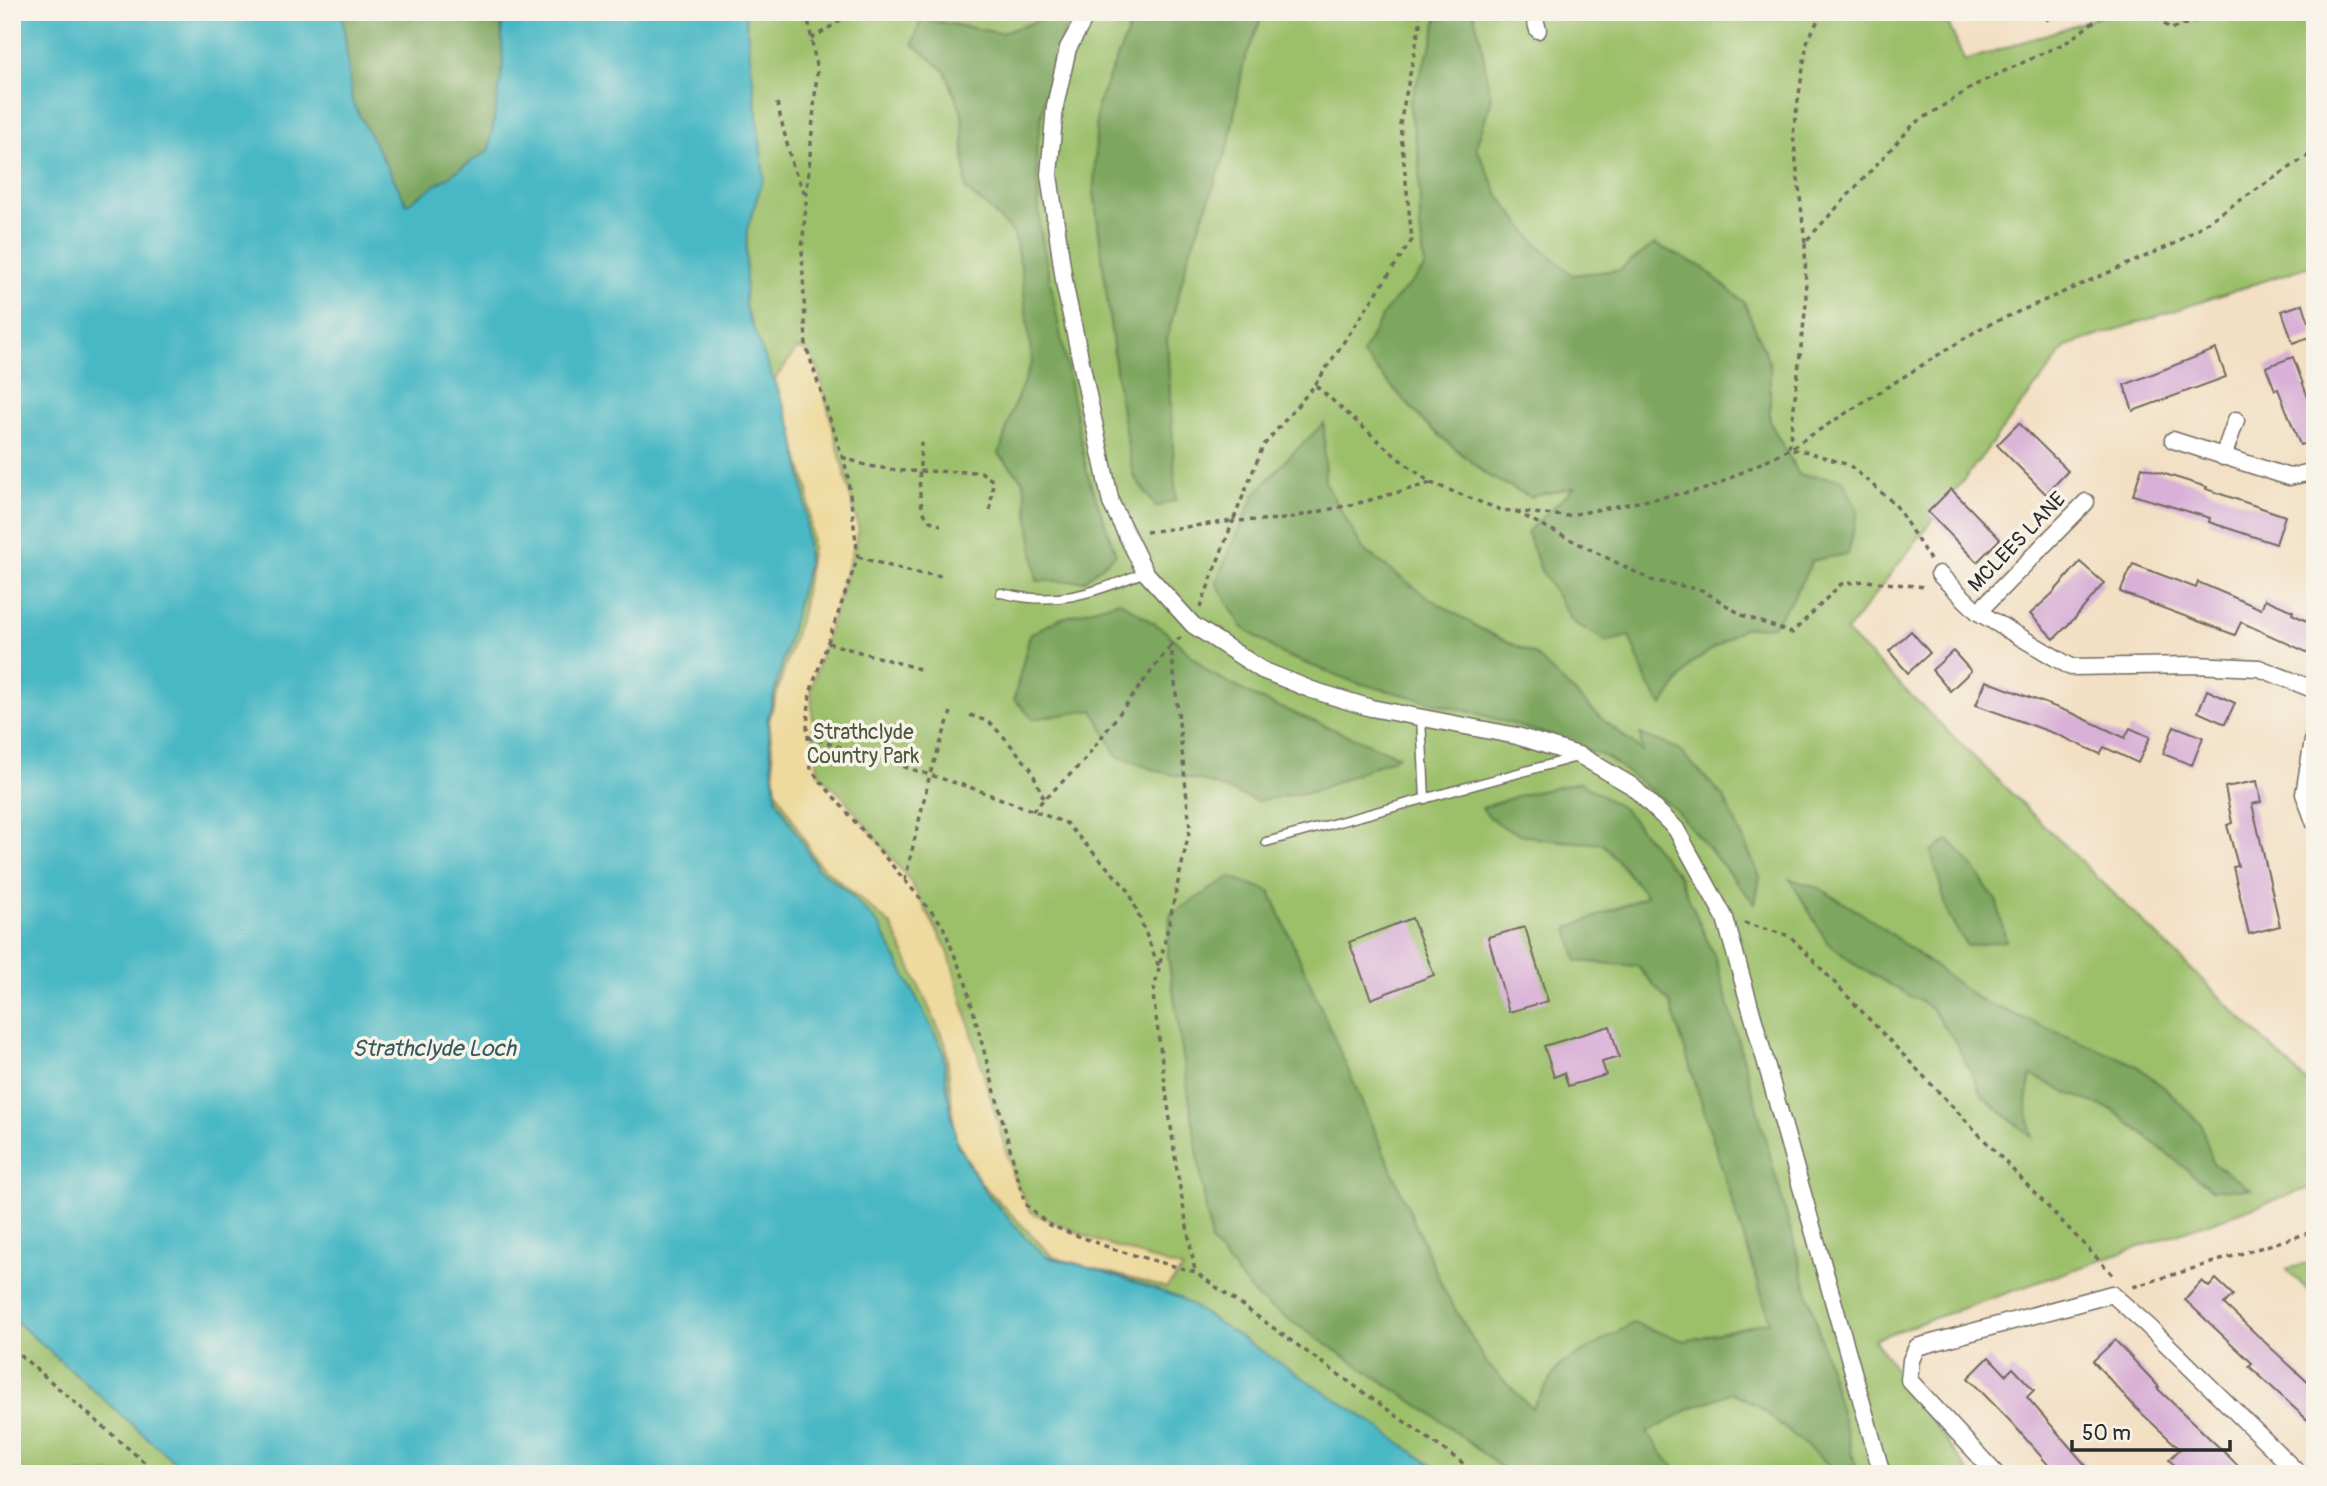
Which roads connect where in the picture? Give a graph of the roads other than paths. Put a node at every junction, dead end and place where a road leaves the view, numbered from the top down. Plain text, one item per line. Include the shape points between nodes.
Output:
1 (1088, 12) edge
2 (1533, 12) edge
3 (1538, 30) dead end
4 (2236, 420) dead end
5 (2173, 440) dead end
6 (2223, 457) junction
7 (2315, 471) edge
8 (2086, 502) dead end
9 (1145, 572) junction
10 (1943, 578) road end
11 (1001, 593) dead end
12 (1978, 612) junction
13 (2315, 690) edge
14 (1421, 717) junction
15 (2315, 728) edge
16 (1581, 756) junction
17 (1425, 799) junction
18 (2315, 824) edge
19 (1266, 842) dead end
20 (1882, 1474) edge
21 (1996, 1474) edge
22 (2299, 1474) edge

1 - 9 street via 1068,48 1055,106 1049,175 1065,286 1111,503
2 - 3 street
4 - 6 street
5 - 6 street
6 - 7 street via 2289,477
8 - 12 street, MCLEES LANE
9 - 11 lane via 1053,601
9 - 14 street via 1194,625 1262,670 1371,708
10 - 12 street
12 - 13 street via 2071,667 2259,668
14 - 16 street via 1517,736
14 - 17 lane
15 - 18 street via 2304,793
16 - 17 lane
16 - 20 street via 1632,786 1676,829 1725,918
17 - 19 lane
21 - 22 street via 1909,1380 1917,1347 2119,1291 2147,1325

